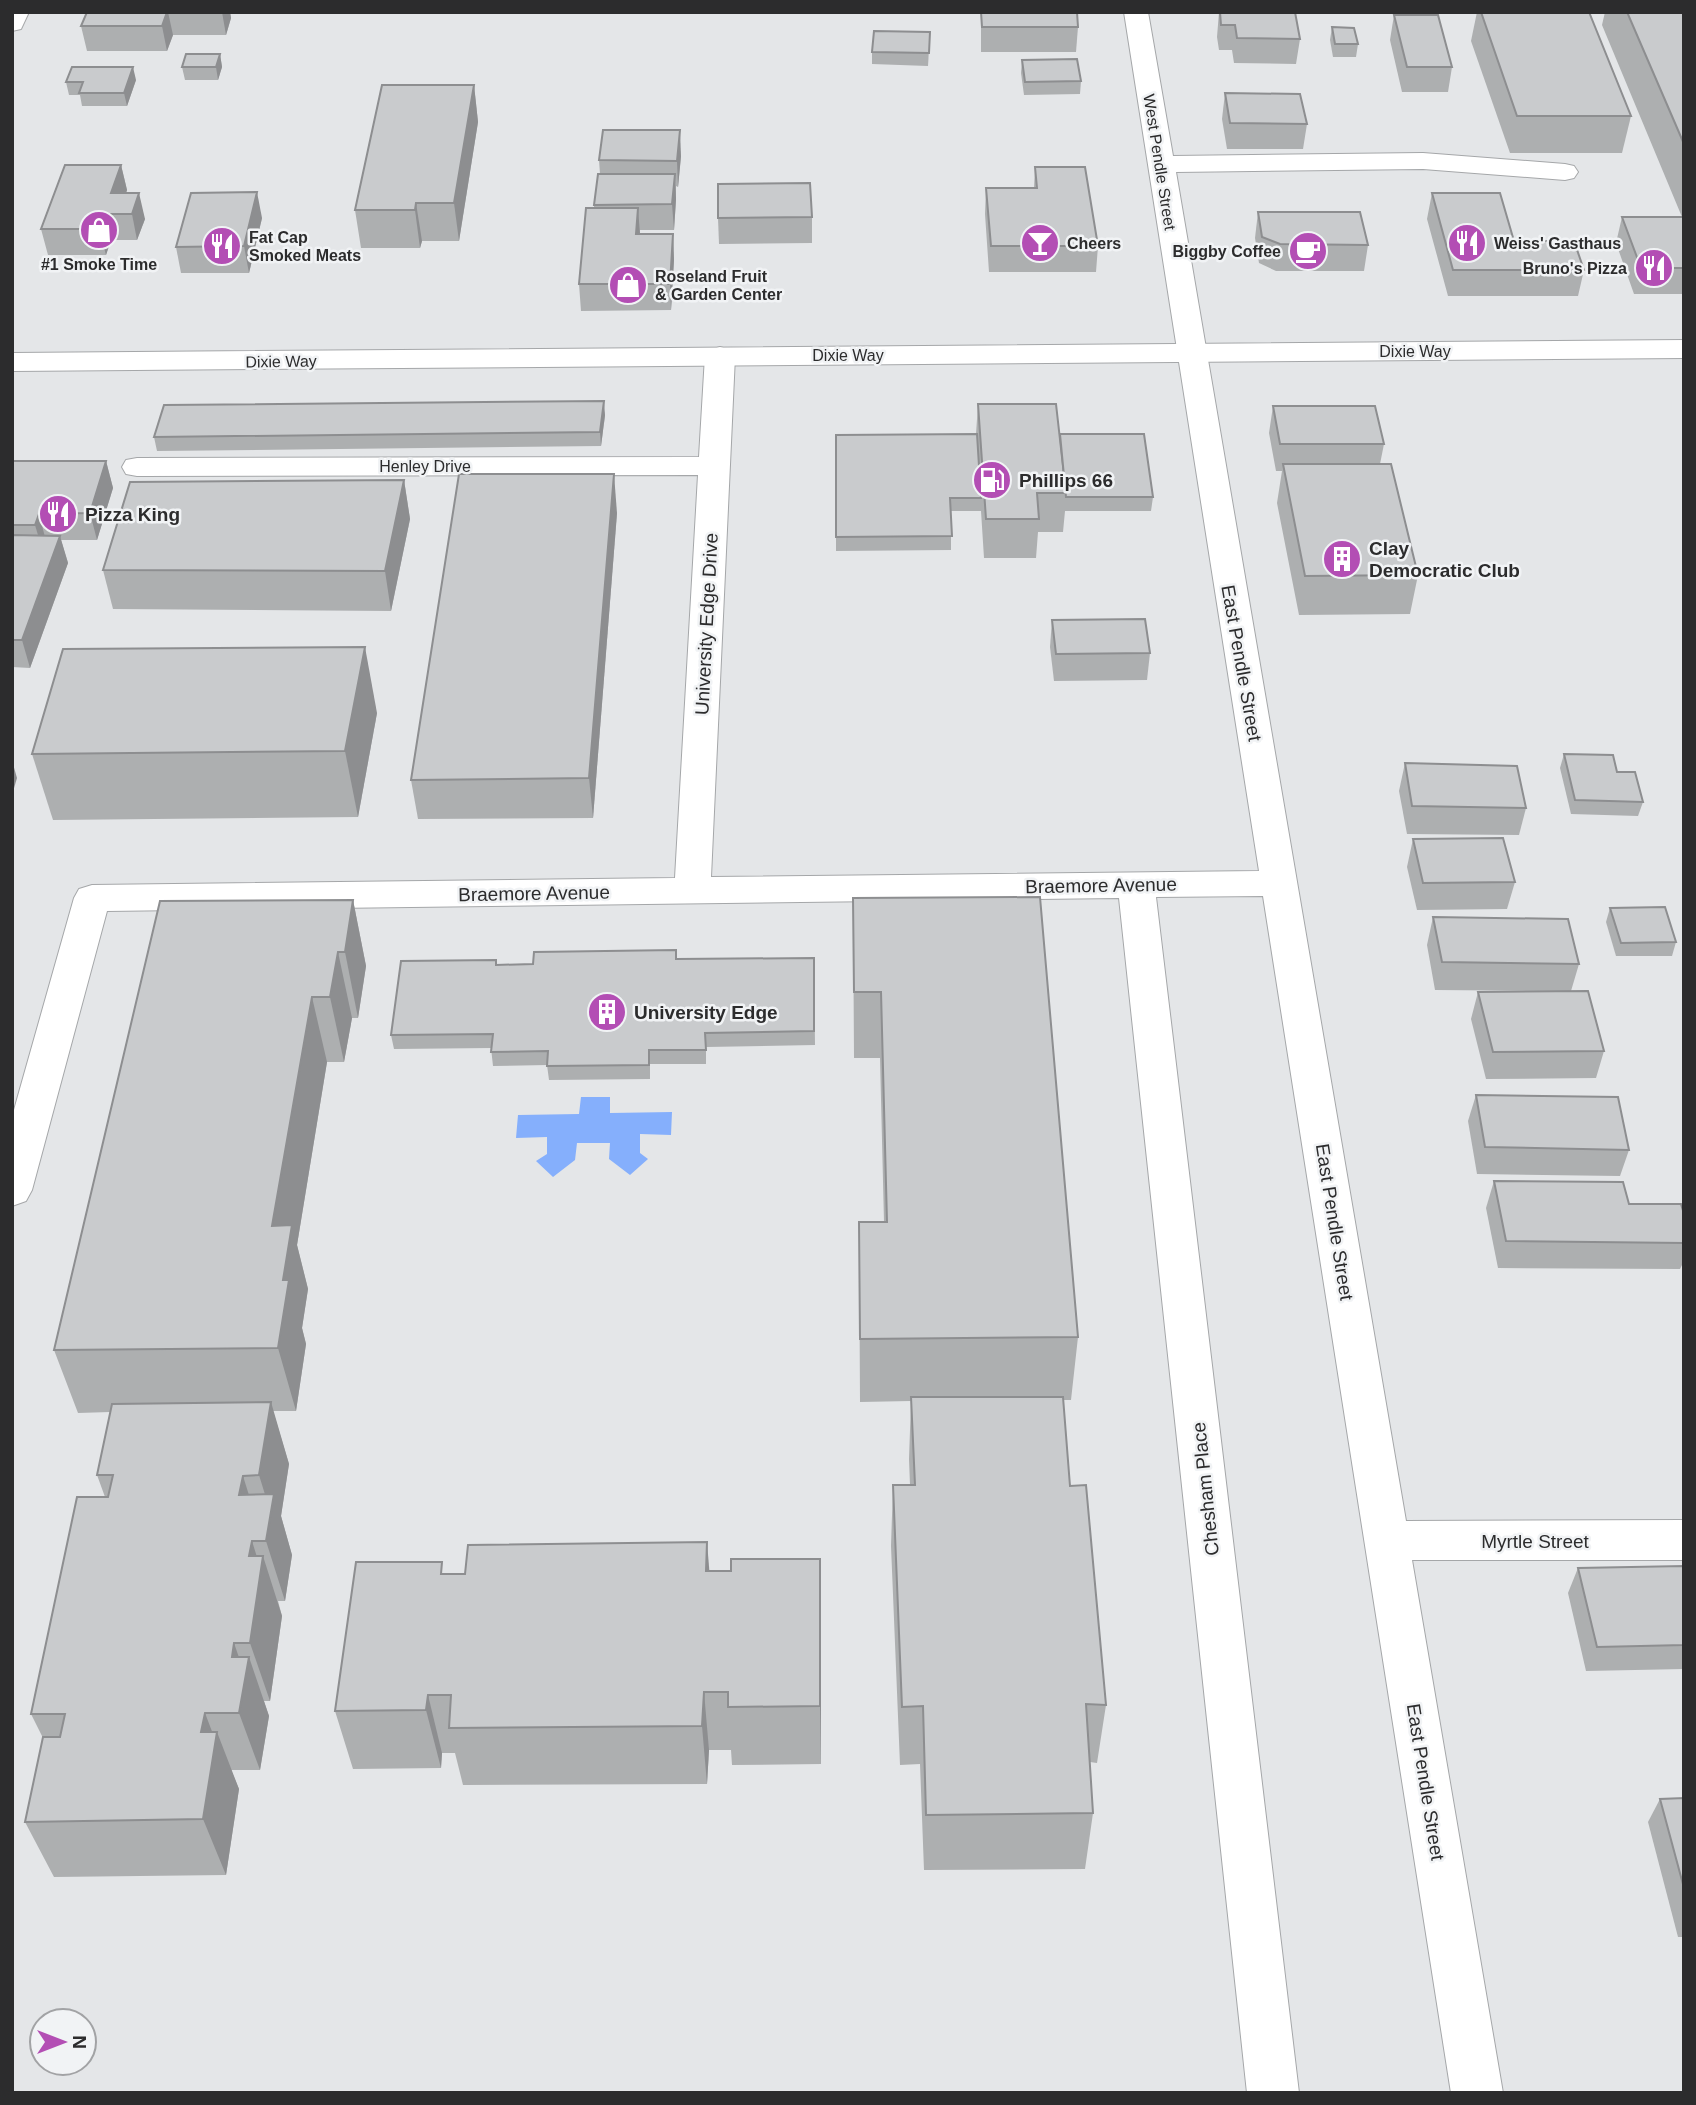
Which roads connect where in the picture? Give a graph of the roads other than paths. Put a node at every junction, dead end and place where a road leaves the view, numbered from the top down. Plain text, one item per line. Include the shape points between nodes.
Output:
1 (18, 12) edge
2 (1136, 12) edge
3 (12, 24) edge
4 (1161, 163) junction
5 (1564, 172) dead end
6 (1684, 349) edge
7 (1191, 352) junction
8 (720, 356) junction
9 (12, 362) edge
10 (714, 466) junction
11 (136, 467) dead end
12 (1279, 883) junction
13 (1136, 884) junction
14 (692, 891) junction
15 (12, 1190) edge
16 (1684, 1540) edge
17 (1387, 1541) junction
18 (1273, 2093) edge
19 (1477, 2093) edge

1 - 3 street
2 - 4 street, West Pendle Street
4 - 5 street via 1423,162
4 - 7 street, West Pendle Street
6 - 7 street, Dixie Way
7 - 8 street, Dixie Way
7 - 12 street, East Pendle Street
8 - 9 street, Dixie Way
8 - 10 street, University Edge Drive
10 - 11 street, Henley Drive
10 - 14 street, University Edge Drive
12 - 13 street, Braemore Avenue
12 - 17 street, East Pendle Street
13 - 14 street, Braemore Avenue
13 - 18 street, Chesham Place
14 - 15 street, Braemore Avenue via 92,898
16 - 17 street, Myrtle Street
17 - 19 street, East Pendle Street

